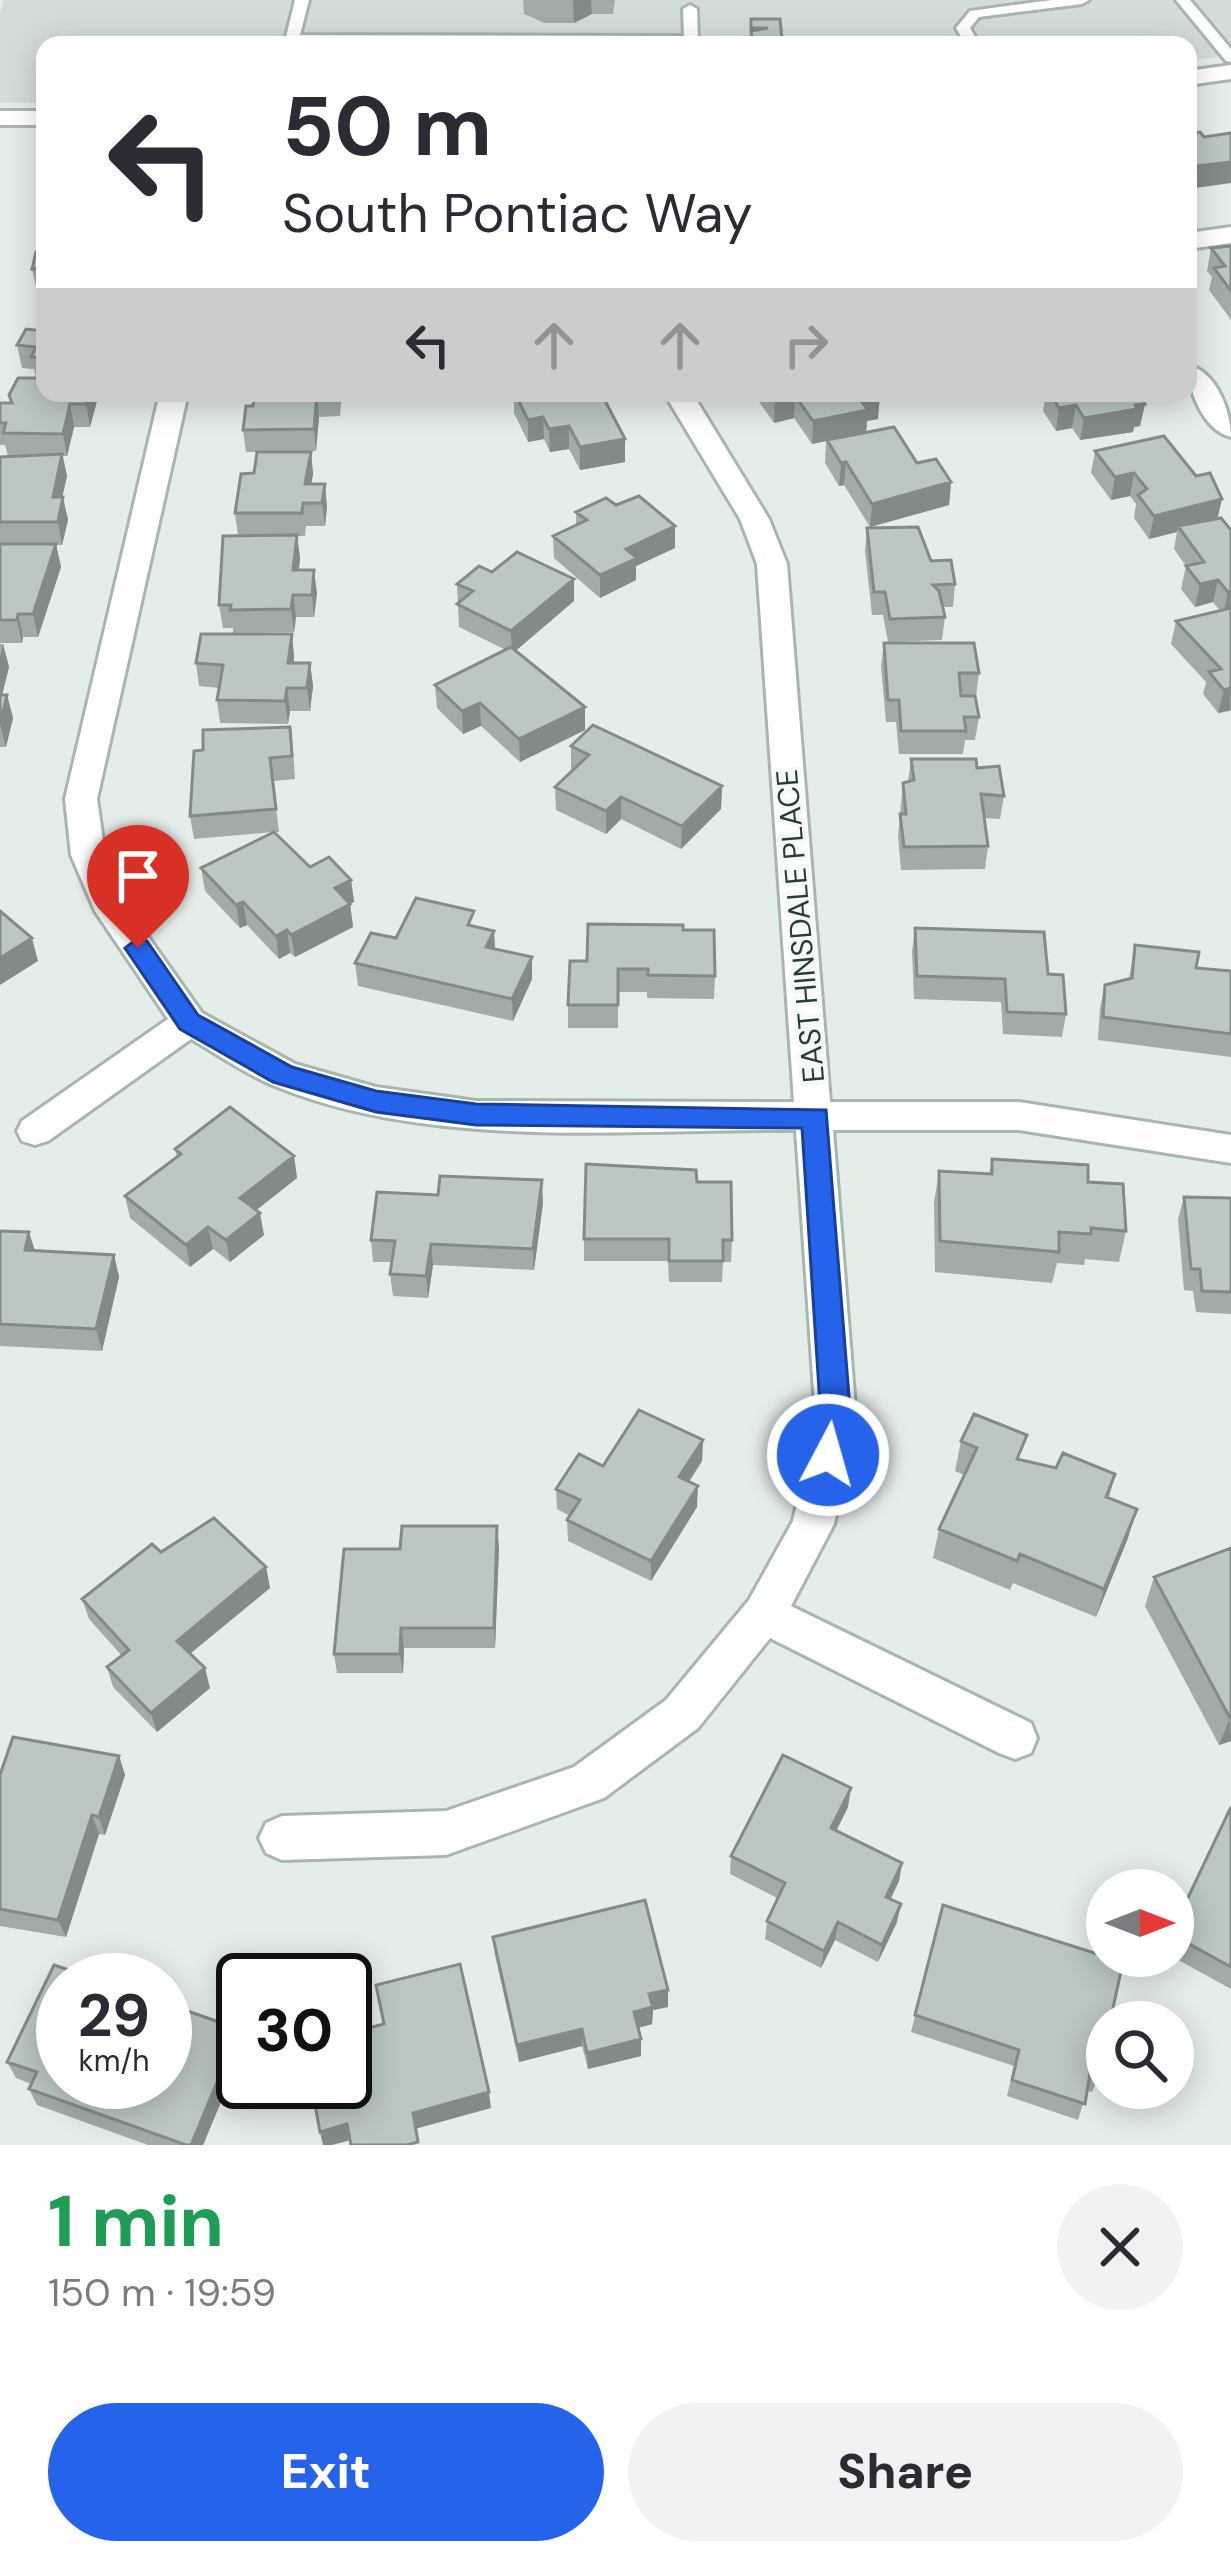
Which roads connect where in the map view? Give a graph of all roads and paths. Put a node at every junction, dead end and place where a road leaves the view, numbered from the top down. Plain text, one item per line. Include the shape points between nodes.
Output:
1 (302, 0) edge
2 (1082, 0) edge
3 (1183, 0) edge
4 (690, 9) dead end
5 (295, 36) edge
6 (691, 36) edge
7 (968, 36) edge
8 (1231, 58) edge
9 (1231, 72) edge
10 (1197, 77) edge
11 (0, 118) edge
12 (36, 118) edge
13 (1231, 235) edge
14 (1197, 240) edge
15 (1197, 385) edge
16 (172, 402) edge
17 (682, 402) edge
18 (1231, 429) edge
19 (189, 1022) junction
20 (816, 1118) junction
21 (35, 1131) dead end
22 (1231, 1149) edge
23 (764, 1614) junction
24 (1015, 1738) dead end
25 (282, 1838) dead end

1 - 5 lane
2 - 7 lane via 975,14 963,28
3 - 8 lane
4 - 6 lane
9 - 10 street
11 - 12 street
13 - 14 street
15 - 18 street
16 - 19 street via 81,800 88,855 112,911
17 - 20 street, EAST HINSDALE PLACE via 763,530 772,564
19 - 20 street via 283,1074 376,1101 476,1114
19 - 21 street
20 - 22 street via 1019,1116
20 - 23 street, EAST HINSDALE PLACE via 836,1421 813,1524
23 - 24 street
23 - 25 street, EAST HINSDALE PLACE via 682,1714 588,1783 446,1833

